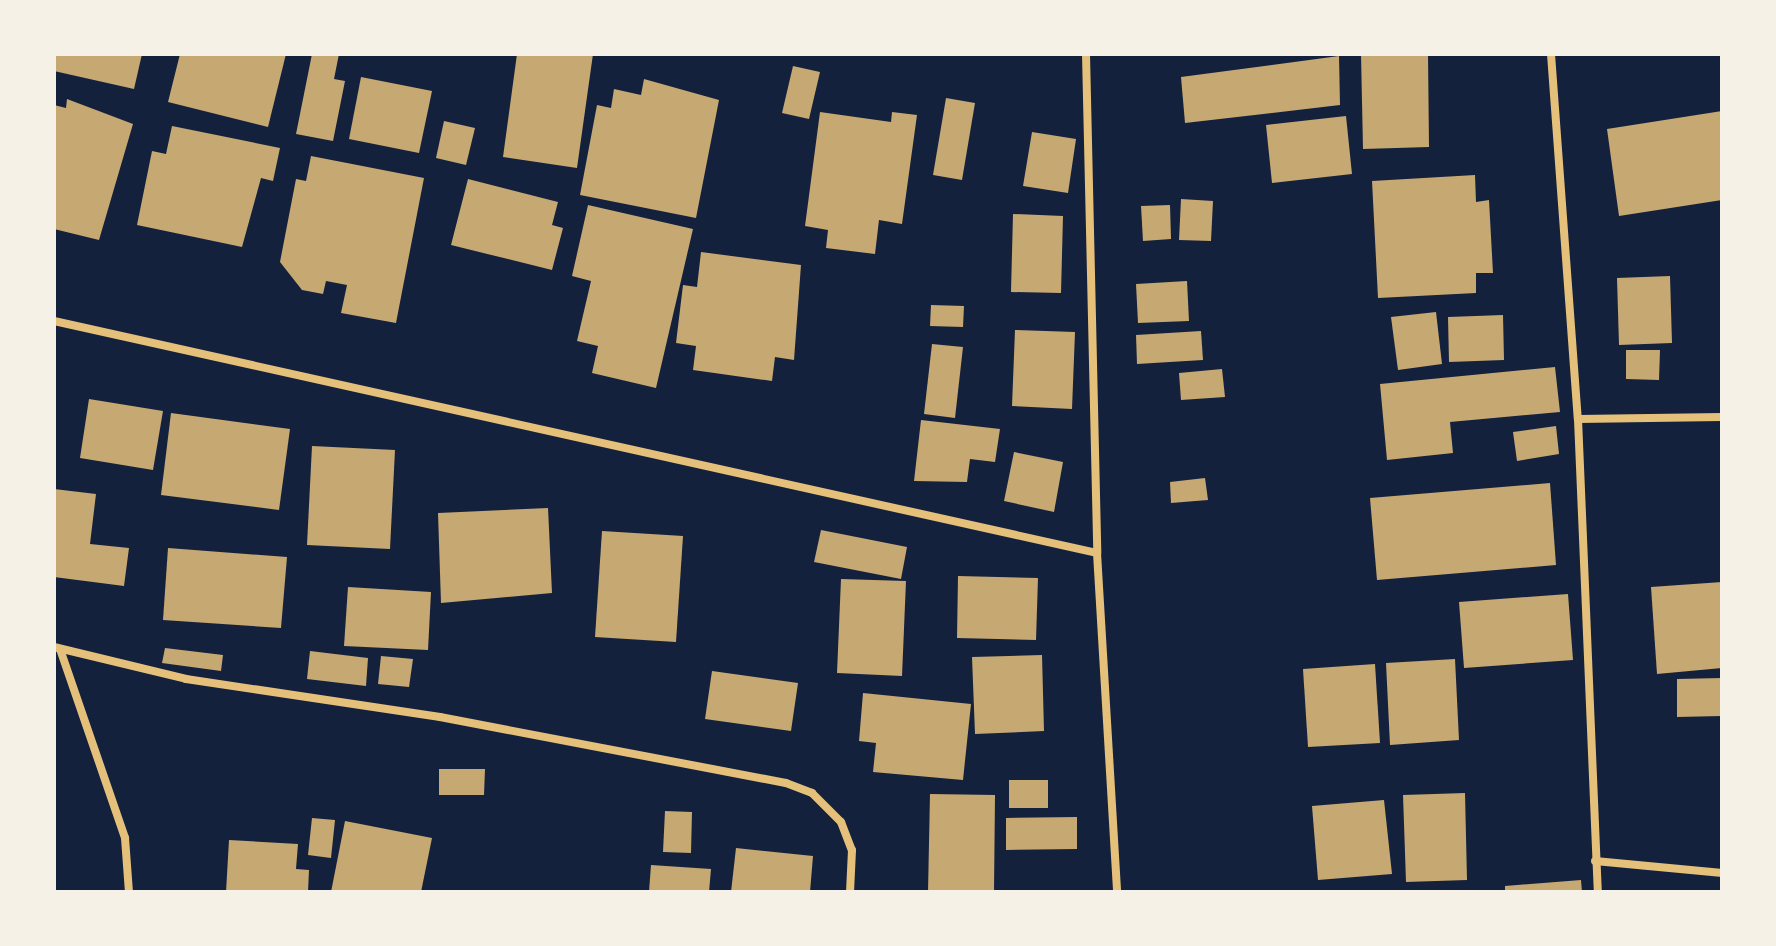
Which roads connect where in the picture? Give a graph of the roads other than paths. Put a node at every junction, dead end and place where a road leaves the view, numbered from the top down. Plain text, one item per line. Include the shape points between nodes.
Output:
1 (1086, 54) edge
2 (1551, 54) edge
3 (54, 321) edge
4 (1722, 417) edge
5 (1578, 419) junction
6 (1097, 553) junction
7 (57, 648) edge
8 (1595, 861) junction
9 (1722, 873) edge
10 (129, 892) edge
11 (850, 892) edge
12 (1117, 892) edge
13 (1598, 892) edge

1 - 6 street
2 - 5 street
3 - 6 street
4 - 5 street
5 - 8 street
6 - 12 street
7 - 10 street via 125,838
7 - 11 street via 186,679 440,717 786,783 812,793 841,822 852,850
8 - 9 street
8 - 13 street

